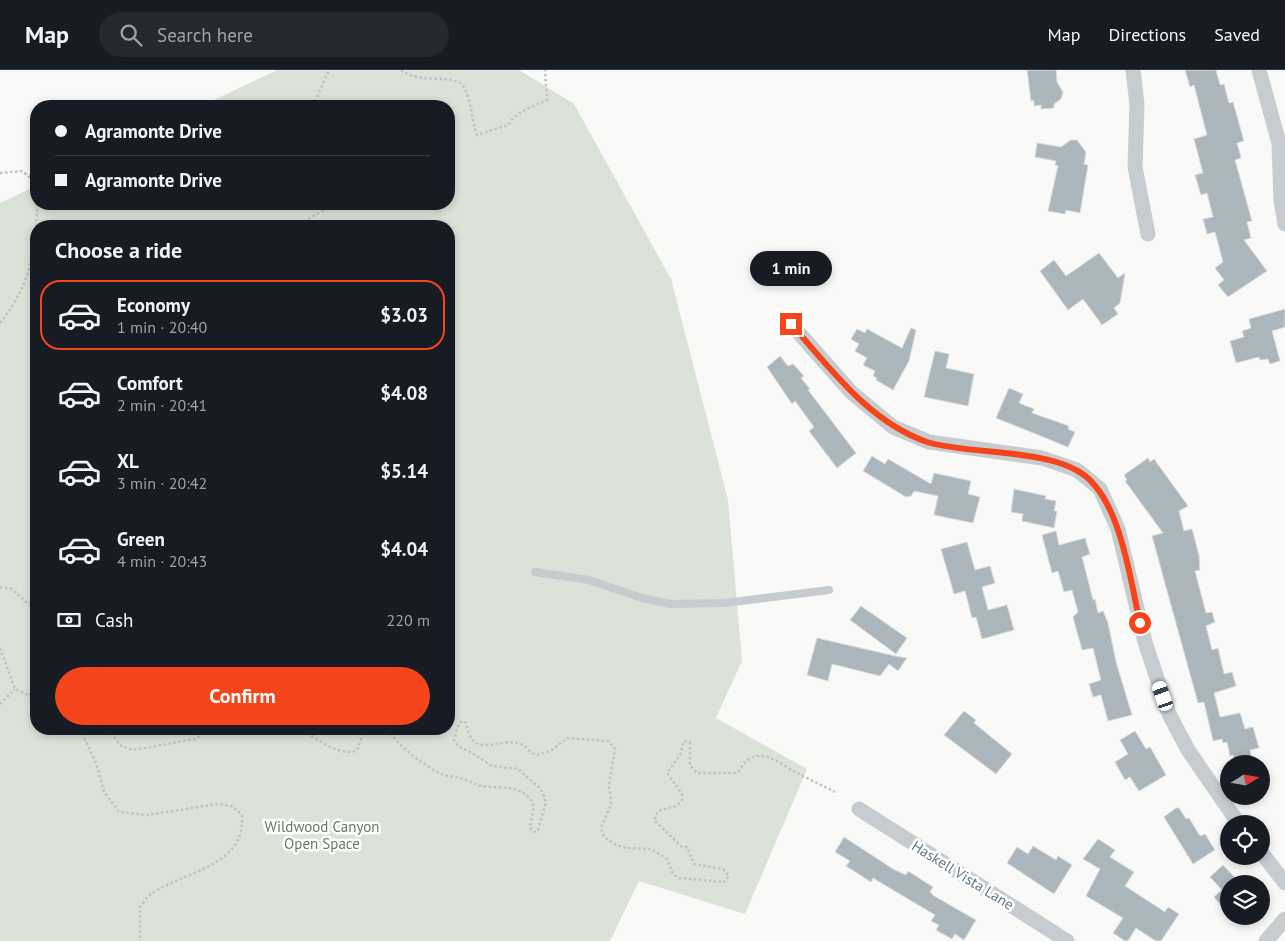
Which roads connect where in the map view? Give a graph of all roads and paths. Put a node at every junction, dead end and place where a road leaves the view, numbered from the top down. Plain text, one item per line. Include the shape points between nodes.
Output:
1 (329, 70) edge
2 (401, 70) edge
3 (545, 70) edge
4 (1133, 70) edge
5 (1259, 70) edge
6 (316, 100) edge
7 (1282, 149) edge
8 (0, 173) edge
9 (30, 177) edge
10 (324, 210) edge
11 (306, 220) edge
12 (1285, 224) edge
13 (1148, 234) dead end
14 (30, 267) edge
15 (0, 323) edge
16 (791, 324) dead end
17 (536, 572) dead end
18 (0, 587) edge
19 (829, 590) dead end
20 (30, 604) edge
21 (0, 648) edge
22 (15, 689) junction
23 (29, 695) edge
24 (0, 704) edge
25 (83, 735) edge
26 (113, 735) edge
27 (201, 735) edge
28 (311, 735) edge
29 (363, 735) edge
30 (391, 735) edge
31 (835, 792) dead end
32 (859, 809) dead end
33 (1233, 815) edge
34 (1270, 864) edge
35 (1285, 883) edge
36 (1285, 920) edge
37 (140, 941) edge
38 (1067, 941) edge
39 (1266, 941) edge

1 - 6 path
2 - 3 path via 416,78 456,79 462,84 471,104 477,135 508,125 512,118 546,100
4 - 13 street via 1137,105 1135,167
5 - 7 street
7 - 12 street via 1281,200
8 - 9 path via 16,170
10 - 11 path
14 - 15 path via 20,294
16 - 33 street via 852,392 893,426 929,442 1042,458 1077,470 1100,489 1118,529 1145,642 1169,714 1188,750
17 - 19 lane via 589,580 670,604 725,602
18 - 20 path via 12,589
21 - 22 path
22 - 23 path
22 - 24 path
25 - 37 path via 96,763 104,792 119,812 147,814 218,804 232,806 242,815 243,828 221,861 149,896 140,907
26 - 27 path via 122,746 133,750 195,739
28 - 29 path via 349,752 357,750
30 - 31 path via 443,774 481,786 511,787 527,795 534,806 530,828 534,832 538,830 544,814 544,792 518,769 492,766 458,746 454,740 459,723 466,723 468,736 474,742 490,745 518,743 537,755 552,750 566,738 608,741 614,749 609,784 611,804 601,823 601,833 616,846 648,847 656,851 682,879 724,882 729,876 723,870 694,864 687,847 682,847 654,820 658,811 676,806 682,800 682,794 667,774 684,741 689,742 690,765 697,773 736,773 748,759 760,756 775,760
32 - 38 street, Haskell Vista Lane
34 - 35 street
36 - 39 street

